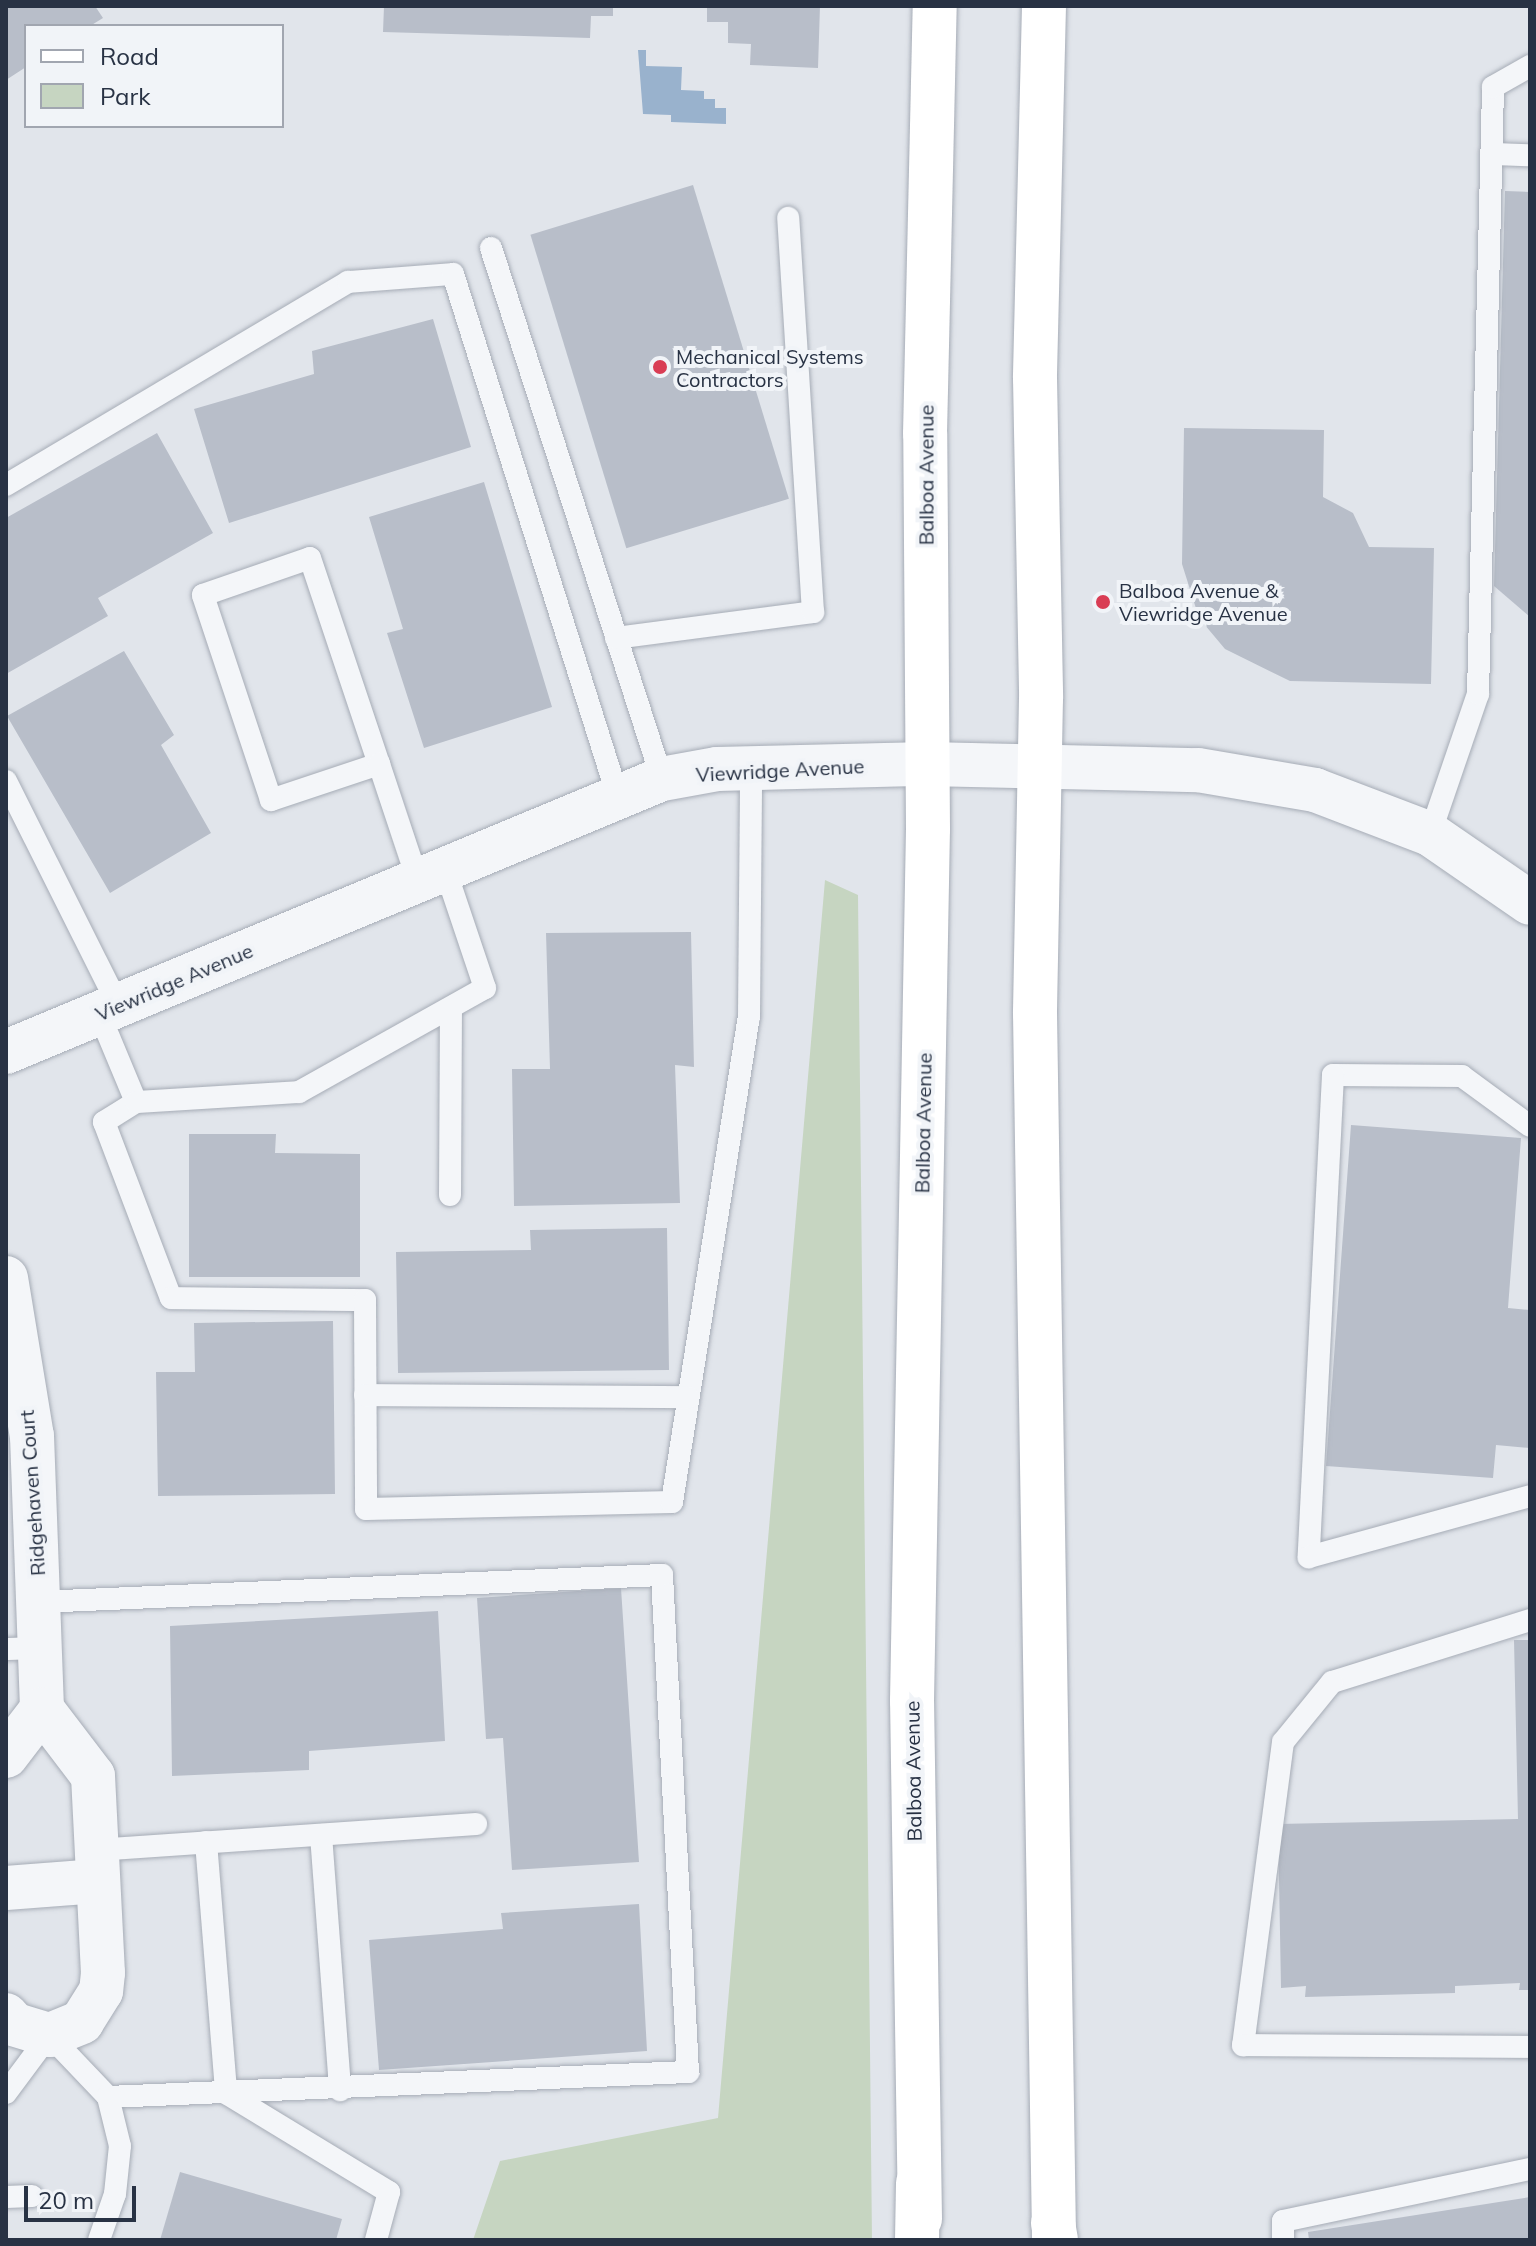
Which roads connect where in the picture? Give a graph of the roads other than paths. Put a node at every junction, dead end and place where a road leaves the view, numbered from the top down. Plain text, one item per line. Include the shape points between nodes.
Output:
1 (935, 6) edge
2 (1044, 6) edge
3 (1530, 66) edge
4 (1492, 154) junction
5 (1530, 155) edge
6 (788, 218) dead end
7 (491, 248) dead end
8 (6, 485) edge
9 (616, 638) junction
10 (379, 764) junction
11 (927, 764) junction
12 (1040, 764) junction
13 (751, 768) junction
14 (662, 779) junction
15 (6, 781) edge
16 (618, 797) junction
17 (1430, 834) junction
18 (432, 875) junction
19 (1530, 903) edge
20 (451, 1008) junction
21 (109, 1009) junction
22 (6, 1052) edge
23 (136, 1102) junction
24 (1530, 1126) edge
25 (450, 1195) dead end
26 (7, 1291) edge
27 (365, 1395) junction
28 (688, 1397) junction
29 (16, 1402) edge
30 (1530, 1496) edge
31 (38, 1602) junction
32 (1530, 1620) edge
33 (23, 1649) edge
34 (42, 1709) junction
35 (6, 1756) edge
36 (476, 1824) dead end
37 (321, 1835) junction
38 (206, 1842) junction
39 (97, 1865) junction
40 (6, 1888) edge
41 (6, 2015) edge
42 (49, 2035) junction
43 (1530, 2047) edge
44 (340, 2090) junction
45 (6, 2093) edge
46 (226, 2093) junction
47 (108, 2097) junction
48 (1530, 2169) edge
49 (32, 2196) dead end
50 (6, 2197) edge
51 (1054, 2234) edge
52 (99, 2240) edge
53 (376, 2240) edge
54 (920, 2240) edge
55 (1283, 2240) edge

1 - 11 main road, Balboa Avenue via 925,434
2 - 12 main road via 1035,378
3 - 4 lane via 1493,87
4 - 5 lane
4 - 17 lane via 1478,694
6 - 9 lane via 813,612
7 - 9 lane
8 - 16 lane via 348,282 453,274
9 - 14 lane
10 - 10 lane via 310,558 203,595 271,800
10 - 18 lane
11 - 12 street, Viewridge Avenue
11 - 13 street, Viewridge Avenue
11 - 54 main road, Balboa Avenue via 912,1701
12 - 17 street, Viewridge Avenue via 1198,770 1315,790
12 - 51 main road via 1035,1013
13 - 14 street, Viewridge Avenue
13 - 28 lane via 749,1017
14 - 16 street, Viewridge Avenue
15 - 21 lane
16 - 18 street, Viewridge Avenue
17 - 19 street, Viewridge Avenue
18 - 20 lane via 485,988
18 - 21 street, Viewridge Avenue
20 - 23 lane via 299,1092
20 - 25 lane
21 - 22 street, Viewridge Avenue
21 - 23 lane
23 - 27 lane via 104,1122 171,1298 365,1300
24 - 30 lane via 1462,1076 1333,1075 1309,1557
26 - 29 street, Ridgehaven Court
27 - 28 lane
27 - 28 lane via 366,1509 672,1502
29 - 31 street, Ridgehaven Court via 32,1436
31 - 33 street, Ridgehaven Court
31 - 44 lane via 662,1575 688,2072
32 - 43 lane via 1332,1682 1283,1742 1243,2045
33 - 34 street, Ridgehaven Court
34 - 35 street
34 - 39 street via 93,1776
36 - 37 lane
37 - 38 lane
37 - 44 lane
38 - 39 lane
38 - 46 lane
39 - 40 street
39 - 42 street via 101,1991 82,2022
41 - 42 street via 14,2024
42 - 45 lane
42 - 47 lane
44 - 46 lane
46 - 47 lane
46 - 53 lane via 389,2192
47 - 52 lane via 120,2146 115,2194
48 - 55 lane via 1283,2221
49 - 50 lane

